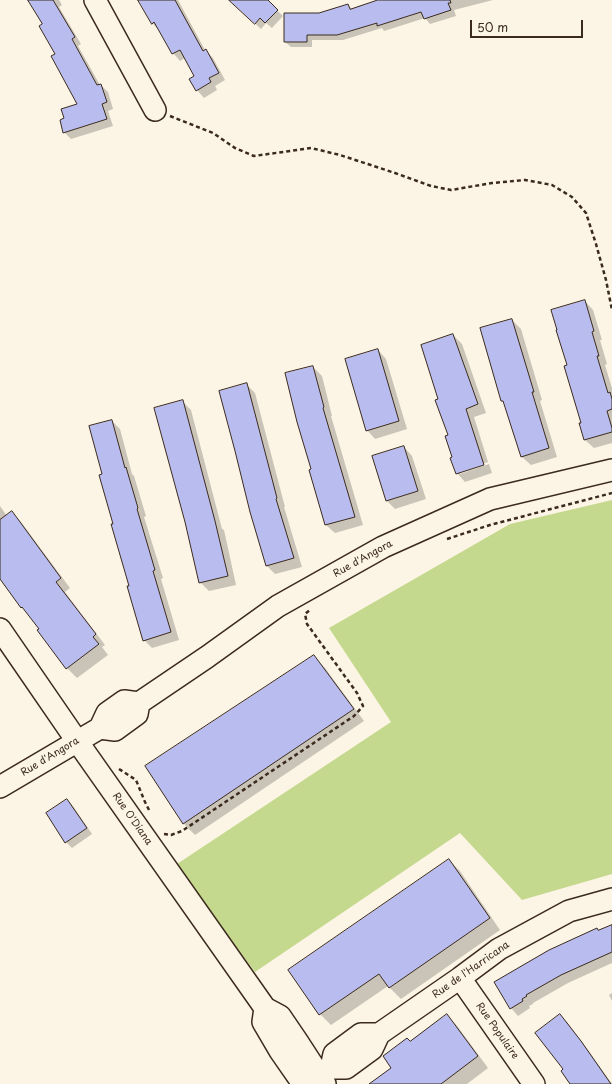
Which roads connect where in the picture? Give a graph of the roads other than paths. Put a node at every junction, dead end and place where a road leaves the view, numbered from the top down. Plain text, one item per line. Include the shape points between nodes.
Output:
1 (94, 0) edge
2 (155, 110) road end
3 (612, 470) edge
4 (0, 629) edge
5 (77, 741) junction
6 (0, 787) edge
7 (612, 899) edge
8 (460, 978) junction
9 (317, 1079) edge
10 (534, 1084) edge

1 - 2 street
3 - 5 street, Rue d'Angora via 490,499 383,547 278,606 139,703 124,701 106,713 100,728
4 - 5 street, Rue O'Diana
5 - 6 street, Rue d'Angora
5 - 9 street, Rue O'Diana via 265,1008 280,1016
7 - 8 street, Rue de l'Harricana via 570,911 499,949
8 - 9 street, Rue de l'Harricana via 379,1034 361,1034 334,1054
8 - 10 street, Rue Populaire

